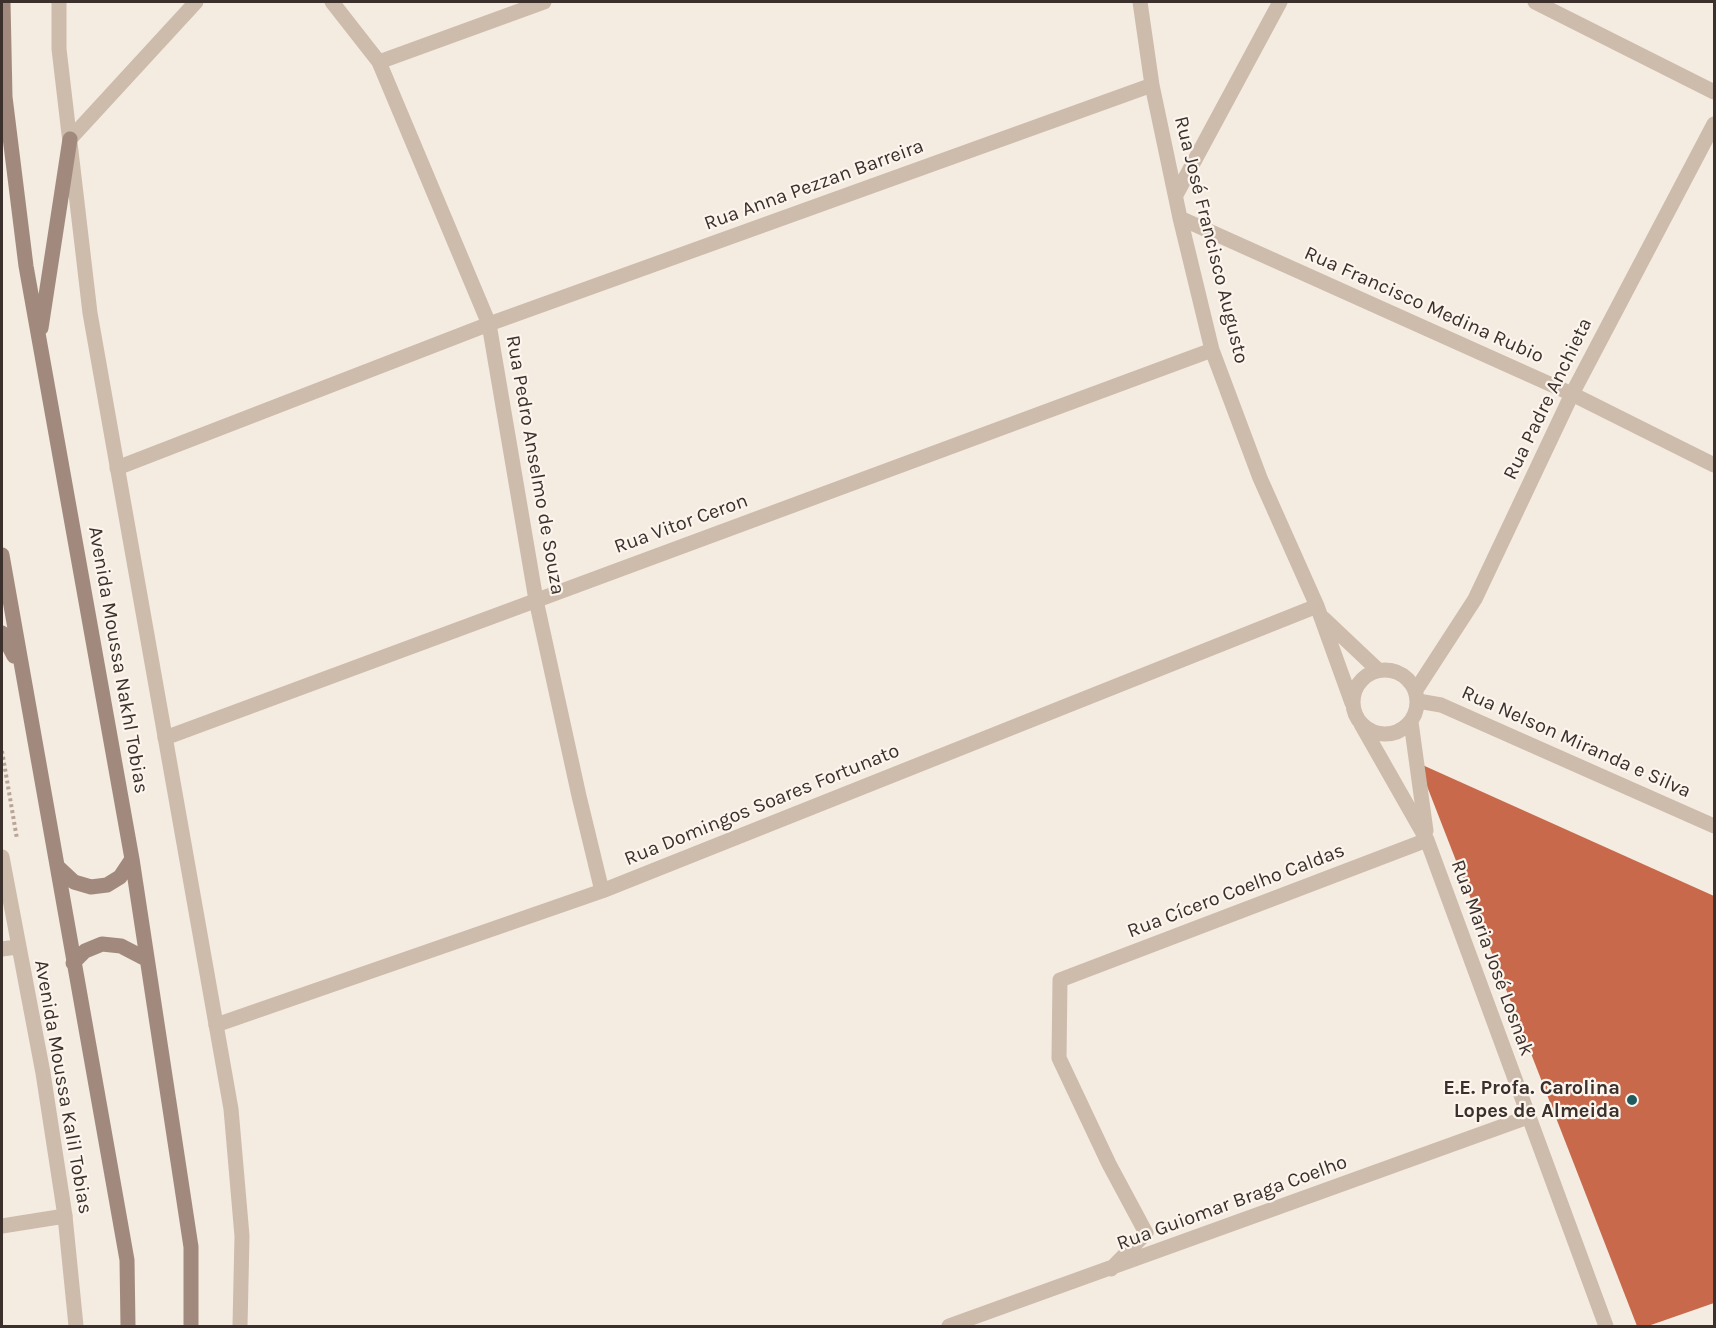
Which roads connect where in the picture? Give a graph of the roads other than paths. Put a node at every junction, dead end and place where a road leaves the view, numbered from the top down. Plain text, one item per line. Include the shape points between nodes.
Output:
1 (3, 2) edge
2 (59, 2) edge
3 (196, 2) edge
4 (332, 2) edge
5 (544, 2) edge
6 (1140, 2) edge
7 (1280, 2) edge
8 (1535, 2) edge
9 (379, 62) junction
10 (1152, 85) junction
11 (1714, 92) edge
12 (1714, 124) edge
13 (70, 138) junction
14 (1176, 195) junction
15 (1179, 218) junction
16 (489, 324) junction
17 (39, 342) junction
18 (1212, 350) junction
19 (1572, 394) junction
20 (1714, 465) edge
21 (117, 468) junction
22 (2, 555) edge
23 (537, 600) junction
24 (1318, 610) junction
25 (2, 633) edge
26 (21, 670) junction
27 (1378, 670) junction
28 (1417, 695) junction
29 (1353, 703) junction
30 (1411, 722) junction
31 (1361, 724) junction
32 (165, 738) junction
33 (1714, 826) edge
34 (1427, 840) junction
35 (2, 857) edge
36 (132, 859) junction
37 (58, 867) junction
38 (602, 891) junction
39 (17, 946) junction
40 (2, 949) edge
41 (146, 959) junction
42 (73, 963) junction
43 (216, 1025) junction
44 (1528, 1117) junction
45 (65, 1216) junction
46 (2, 1226) edge
47 (1111, 1269) junction
48 (76, 1326) edge
49 (128, 1326) edge
50 (191, 1326) edge
51 (240, 1326) edge
52 (949, 1326) edge
53 (1606, 1326) edge

1 - 17 main road, Avenida Moussa Nakhl Tobias via 5,97
2 - 13 street via 59,49
3 - 13 street
4 - 9 street, Rua Pedro Anselmo de Souza
5 - 9 street
6 - 10 street, Rua José Francisco Augusto
7 - 14 street
8 - 11 street
9 - 16 street, Rua Pedro Anselmo de Souza
10 - 14 street, Rua José Francisco Augusto
10 - 16 street, Rua Anna Pezzan Barreira
12 - 19 street, Rua Padre Anchieta
13 - 17 main road
13 - 21 street via 90,313
14 - 15 street, Rua José Francisco Augusto
15 - 18 street, Rua José Francisco Augusto
15 - 19 street, Rua Francisco Medina Rubio
16 - 21 street, Rua Anna Pezzan Barreira
16 - 23 street, Rua Pedro Anselmo de Souza
17 - 36 main road, Avenida Moussa Nakhl Tobias
18 - 23 street, Rua Vitor Ceron
18 - 24 street, Rua José Francisco Augusto via 1260,478
19 - 20 street, Rua Francisco Medina Rubio
19 - 28 street, Rua Padre Anchieta via 1475,599
21 - 32 street
22 - 26 main road
23 - 32 street, Rua Vitor Ceron
23 - 38 street, Rua Pedro Anselmo de Souza
24 - 27 street, Rua José Francisco Augusto
24 - 29 street, Rua José Francisco Augusto
24 - 38 street, Rua Domingos Soares Fortunato
25 - 26 main road
26 - 37 main road
27 - 28 street via 1401,673
27 - 29 street via 1360,682
28 - 30 street
28 - 33 street, Rua Nelson Miranda e Silva
29 - 31 street
30 - 31 street via 1392,734 1370,731
30 - 34 street
31 - 34 street
32 - 43 street
34 - 44 street, Rua Maria José Losnak
34 - 47 street, Rua Cícero Coelho Caldas via 1060,980 1059,1058 1146,1233
35 - 39 street, Avenida Moussa Kalil Tobias
36 - 37 main road via 120,877 107,885 92,887 74,882
36 - 41 main road, Avenida Moussa Nakhl Tobias
37 - 42 main road
38 - 43 street, Rua Domingos Soares Fortunato
39 - 40 street
39 - 45 street, Avenida Moussa Kalil Tobias via 43,1073
41 - 42 main road via 122,946 102,944 85,951
41 - 50 main road, Avenida Moussa Nakhl Tobias via 191,1247
42 - 49 main road via 128,1260
43 - 51 street via 231,1109 242,1236
44 - 47 street, Rua Guiomar Braga Coelho
44 - 53 street, Rua Maria José Losnak
45 - 46 street
45 - 48 street, Avenida Moussa Kalil Tobias
47 - 52 street, Rua Guiomar Braga Coelho

